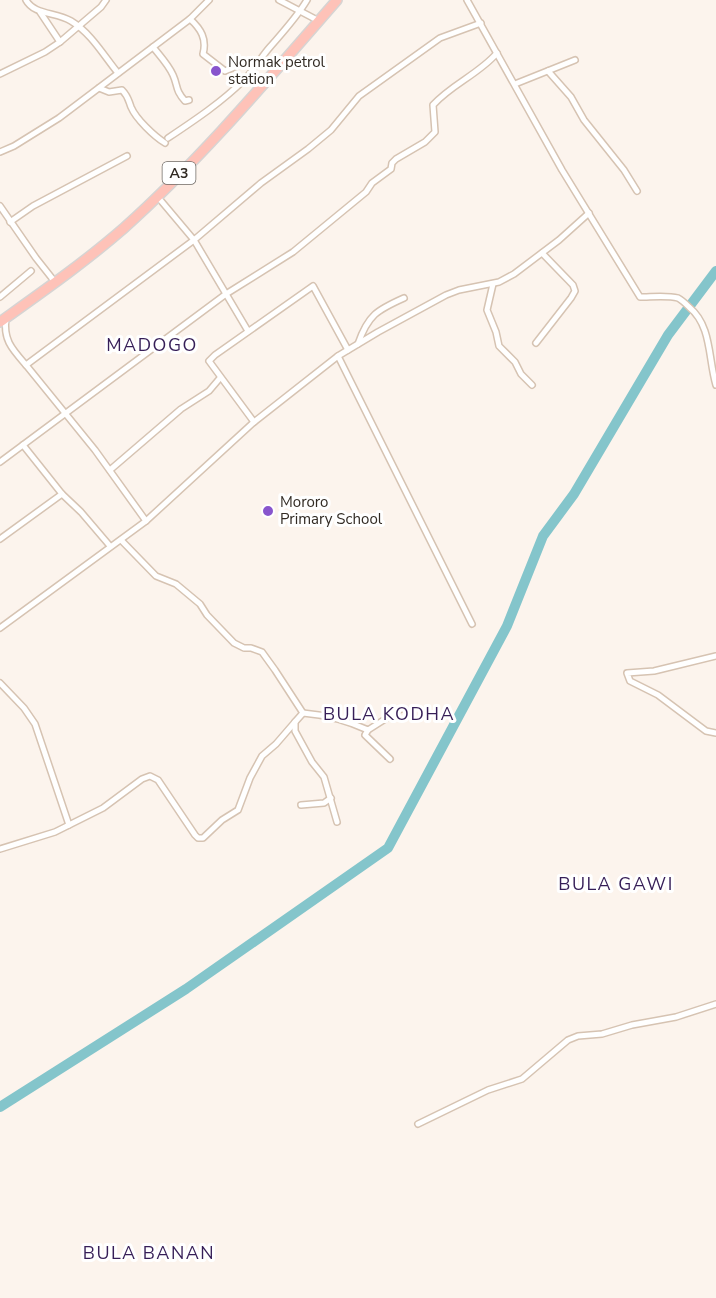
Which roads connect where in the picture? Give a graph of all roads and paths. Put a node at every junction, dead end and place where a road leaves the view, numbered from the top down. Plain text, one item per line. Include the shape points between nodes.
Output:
1 (26, 0) edge
2 (106, 0) edge
3 (209, 0) edge
4 (279, 0) edge
5 (307, 0) edge
6 (337, 0) edge
7 (467, 0) edge
8 (301, 11) junction
9 (40, 12) junction
10 (190, 19) junction
11 (318, 21) junction
12 (481, 24) junction
13 (80, 26) junction
14 (60, 42) junction
15 (153, 47) junction
16 (497, 53) junction
17 (575, 60) dead end
18 (260, 64) junction
19 (548, 71) junction
20 (0, 74) edge
21 (118, 74) junction
22 (515, 84) junction
23 (99, 88) junction
24 (189, 100) dead end
25 (0, 152) edge
26 (127, 156) dead end
27 (637, 191) dead end
28 (157, 196) junction
29 (0, 206) edge
30 (589, 213) junction
31 (10, 222) junction
32 (194, 240) junction
33 (543, 253) junction
34 (31, 271) dead end
35 (55, 282) junction
36 (493, 284) junction
37 (226, 294) junction
38 (0, 297) edge
39 (404, 298) dead end
40 (3, 320) edge
41 (248, 331) junction
42 (536, 343) dead end
43 (358, 344) junction
44 (348, 350) junction
45 (338, 356) junction
46 (26, 365) junction
47 (220, 378) junction
48 (532, 385) dead end
49 (716, 385) edge
50 (66, 414) junction
51 (254, 422) junction
52 (23, 445) junction
53 (0, 462) edge
54 (110, 470) junction
55 (62, 494) junction
56 (146, 521) junction
57 (0, 539) edge
58 (121, 540) junction
59 (110, 546) junction
60 (472, 624) dead end
61 (0, 628) edge
62 (716, 656) edge
63 (0, 683) edge
64 (401, 709) dead end
65 (303, 713) junction
66 (295, 722) junction
67 (368, 730) junction
68 (716, 733) edge
69 (390, 759) dead end
70 (331, 798) junction
71 (301, 805) dead end
72 (337, 822) dead end
73 (69, 825) junction
74 (0, 849) edge
75 (716, 1004) edge
76 (418, 1124) dead end

1 - 9 street
2 - 13 street
3 - 10 street
4 - 8 street
5 - 8 street
6 - 11 highway, A3
7 - 12 street
8 - 11 street
8 - 18 street
9 - 13 street via 56,14
9 - 14 street
10 - 15 street
10 - 18 street via 202,32 206,45 203,54 225,71 242,64
11 - 28 highway, A3
12 - 16 street
12 - 32 street via 440,38 359,96 331,130
13 - 14 street
13 - 21 street
14 - 20 street
15 - 21 street
15 - 24 street via 167,64 177,92 185,101
16 - 22 street
16 - 37 street via 433,105 435,132 425,142 396,159 391,169 366,192 293,252
17 - 19 street
18 - 23 street via 222,100 167,141 147,129 122,90 109,92
19 - 22 street
19 - 27 street
21 - 23 street
22 - 30 street
23 - 25 street via 38,132
26 - 31 street
28 - 32 street
28 - 35 highway, A3
29 - 31 street
30 - 33 street
30 - 49 street via 639,297 677,298 702,321
31 - 35 street
32 - 37 street
32 - 46 street
33 - 36 street
33 - 42 street via 575,291
34 - 38 street
35 - 40 highway, A3
36 - 43 street via 459,290
36 - 48 street via 487,310 499,346
37 - 41 street
37 - 50 street
39 - 43 street via 370,318
40 - 46 street via 7,339
41 - 44 street via 313,286
41 - 47 street via 209,361
43 - 44 street
44 - 45 street
45 - 51 street
45 - 60 street
46 - 50 street
47 - 51 street
47 - 54 street
50 - 52 street
50 - 54 street
51 - 56 street
52 - 53 street
52 - 55 street
54 - 56 street
55 - 57 street
55 - 59 street
56 - 58 street
58 - 59 street
58 - 65 street via 156,576 176,584 200,604 234,643 262,652
59 - 61 street
62 - 68 street via 654,671 627,673 630,681 658,695 706,731
63 - 73 street via 35,724
64 - 67 street
65 - 66 street
65 - 67 street via 329,715
66 - 70 street via 297,738 324,777
66 - 73 street via 262,756 238,810 203,838 195,835 158,780 150,776 95,813
67 - 69 street via 365,735
70 - 71 street via 324,803
70 - 72 street
73 - 74 street
75 - 76 street via 676,1017 568,1040 522,1078

